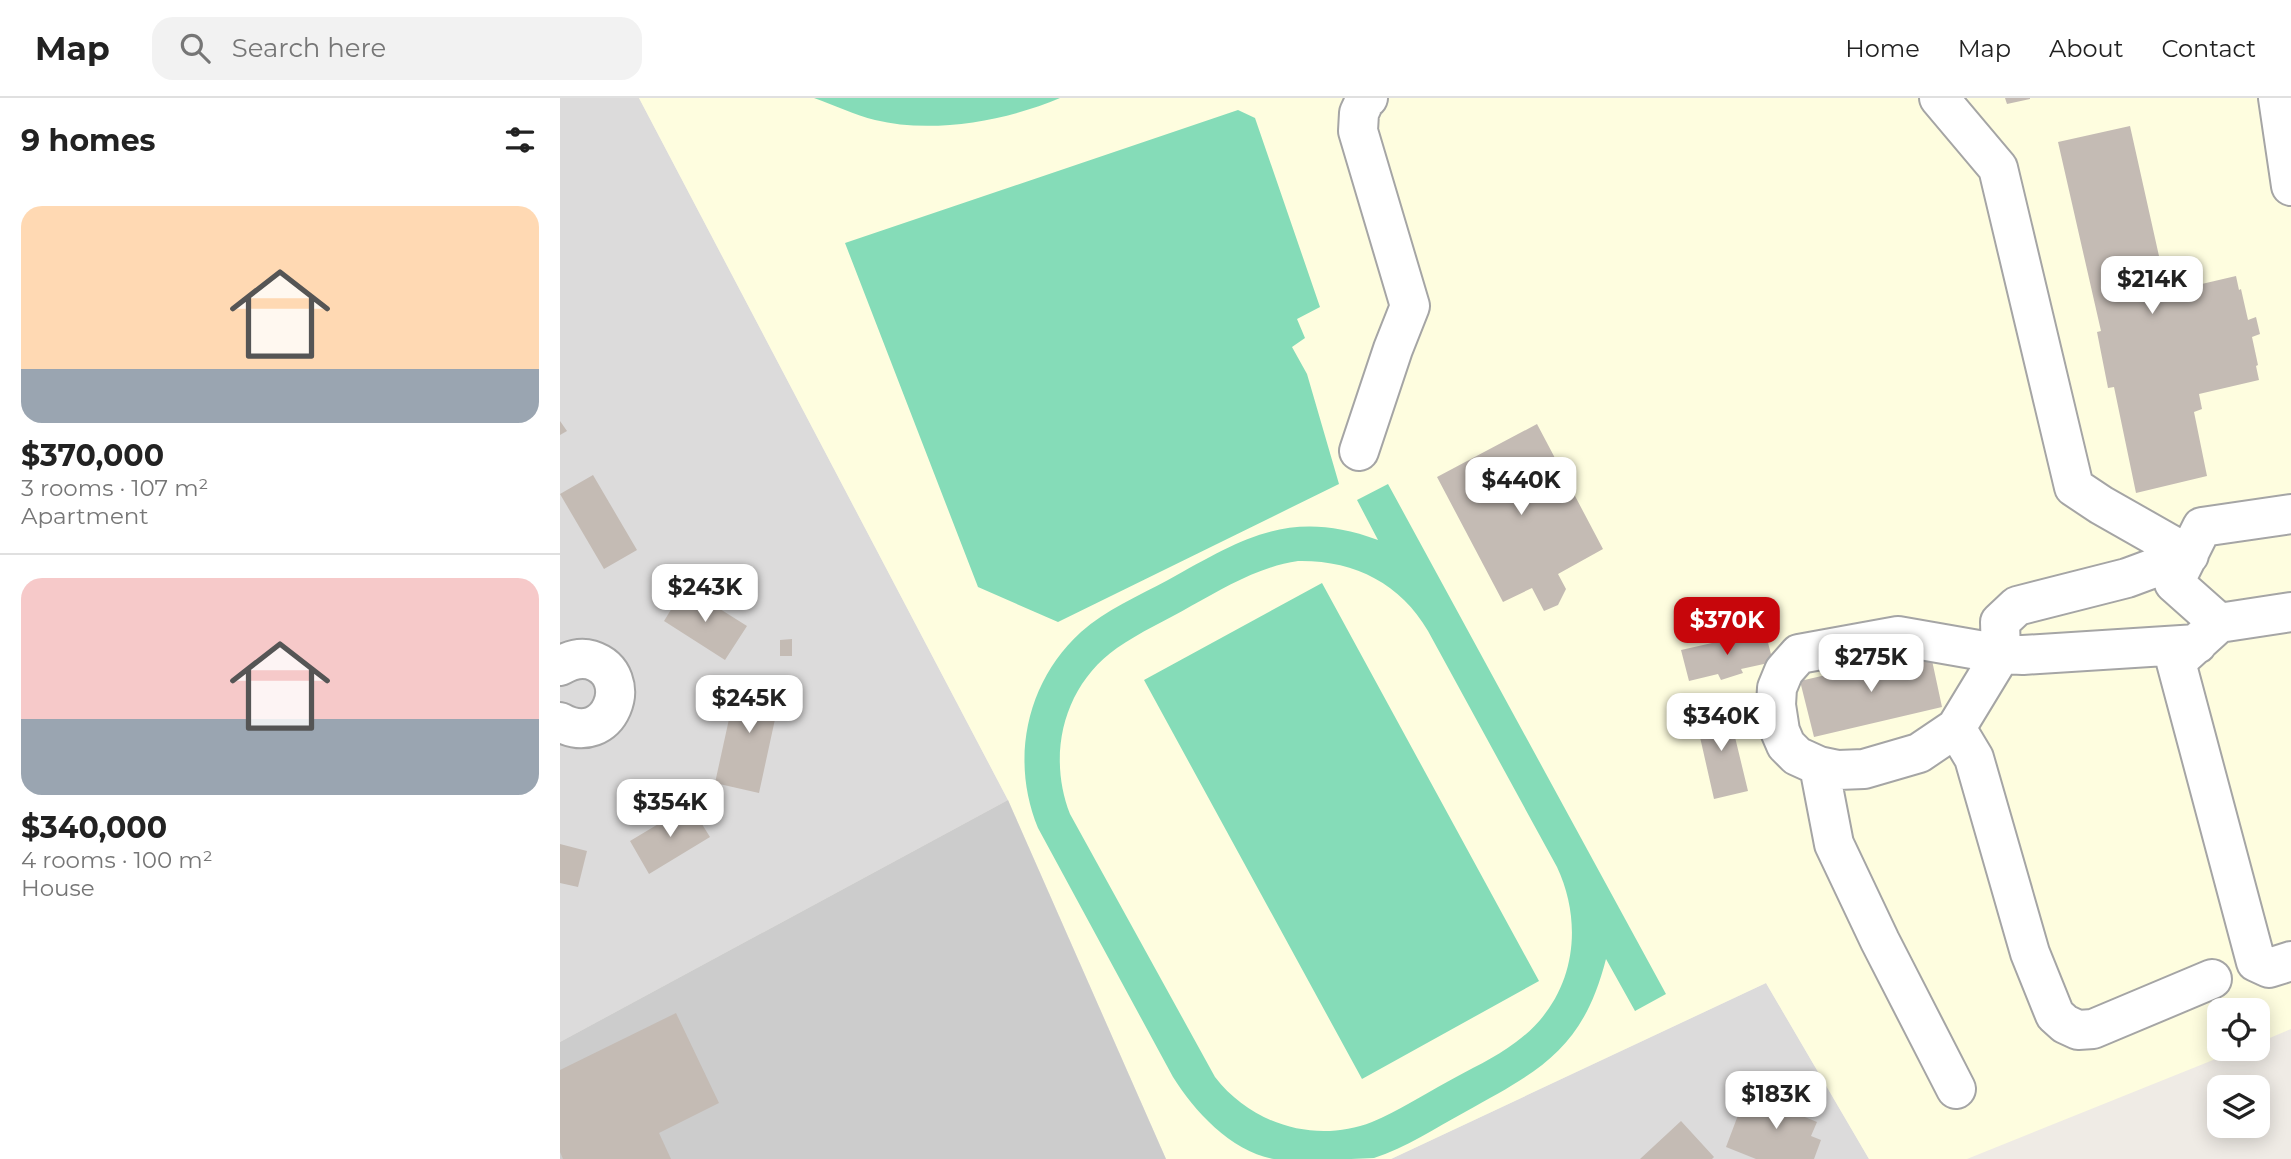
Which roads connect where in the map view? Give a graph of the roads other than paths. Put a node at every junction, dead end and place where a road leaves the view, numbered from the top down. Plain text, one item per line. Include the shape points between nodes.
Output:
1 (1368, 98) edge
2 (1939, 98) edge
3 (2278, 98) edge
4 (2291, 186) edge
5 (1359, 451) dead end
6 (2291, 514) edge
7 (2189, 555) junction
8 (2291, 612) edge
9 (2208, 634) junction
10 (2001, 654) junction
11 (561, 663) edge
12 (560, 722) edge
13 (1956, 728) junction
14 (1808, 761) junction
15 (2291, 961) edge
16 (2212, 979) dead end
17 (1956, 1089) dead end

1 - 5 street via 1359,113 1358,131 1410,306
2 - 7 street via 1998,168 2074,487
3 - 4 street
6 - 7 street via 2202,527
7 - 9 street via 2174,583
7 - 10 street via 2127,578 2017,606 2000,622
8 - 9 street
9 - 10 street via 2047,655
9 - 15 street via 2176,663 2256,962 2269,968
10 - 13 street
10 - 14 street via 1898,636 1799,653 1784,671 1776,705 1786,746
11 - 12 street via 585,659 605,668 612,678 615,700 604,720 594,726 571,728
13 - 14 street via 1919,753 1864,769 1838,769
13 - 16 street via 1974,758 2030,953 2055,1015 2064,1024 2078,1030 2093,1028
14 - 17 street via 1834,845

